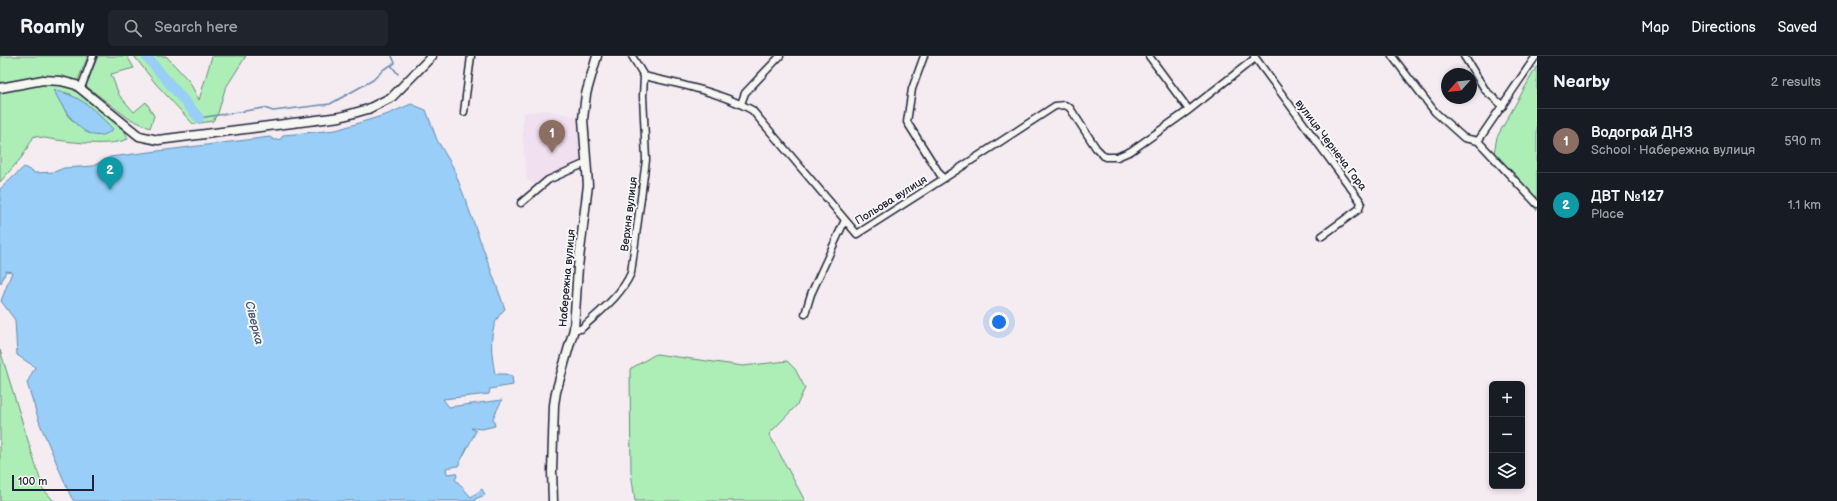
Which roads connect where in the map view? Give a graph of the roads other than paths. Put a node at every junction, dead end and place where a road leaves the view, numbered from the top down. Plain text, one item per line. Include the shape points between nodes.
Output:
1 (93, 56) edge
2 (432, 56) edge
3 (470, 56) edge
4 (597, 56) edge
5 (632, 56) edge
6 (780, 56) edge
7 (924, 56) edge
8 (1149, 56) edge
9 (1392, 56) edge
10 (1464, 56) edge
11 (1536, 56) edge
12 (1254, 57) edge
13 (644, 76) junction
14 (0, 88) edge
15 (80, 88) junction
16 (741, 104) junction
17 (1503, 106) junction
18 (1189, 110) junction
19 (464, 112) dead end
20 (1478, 140) junction
21 (586, 163) junction
22 (943, 179) junction
23 (521, 203) dead end
24 (1537, 204) edge
25 (845, 220) junction
26 (1322, 236) dead end
27 (806, 314) dead end
28 (574, 329) junction
29 (553, 501) edge

1 - 15 street
2 - 15 street via 392,97 368,109 340,117 158,140 139,136
3 - 19 street
4 - 21 street, Набережна вулиця via 586,94 583,119
5 - 13 street
6 - 16 street via 745,93
7 - 22 street, Польова вулиця via 912,89 907,122
8 - 18 street
9 - 20 street via 1435,112 1464,138
10 - 17 street via 1486,91
11 - 17 street
12 - 18 street
12 - 26 street, вулиця Чернеча Гора via 1361,202 1359,209
13 - 16 street via 682,84
13 - 28 street, Верхня вулиця via 646,160 631,273 612,300 581,329
14 - 15 street via 42,80 61,81
16 - 25 street via 752,110
17 - 20 street
18 - 22 street via 1131,151 1117,157 1105,157 1096,148 1070,108 1065,105 1055,106
20 - 24 street
21 - 23 street via 548,180
21 - 28 street, Набережна вулиця via 588,185 578,267
22 - 25 street, Польова вулиця via 857,234
25 - 27 street via 809,299
28 - 29 street, Набережна вулиця via 554,405

